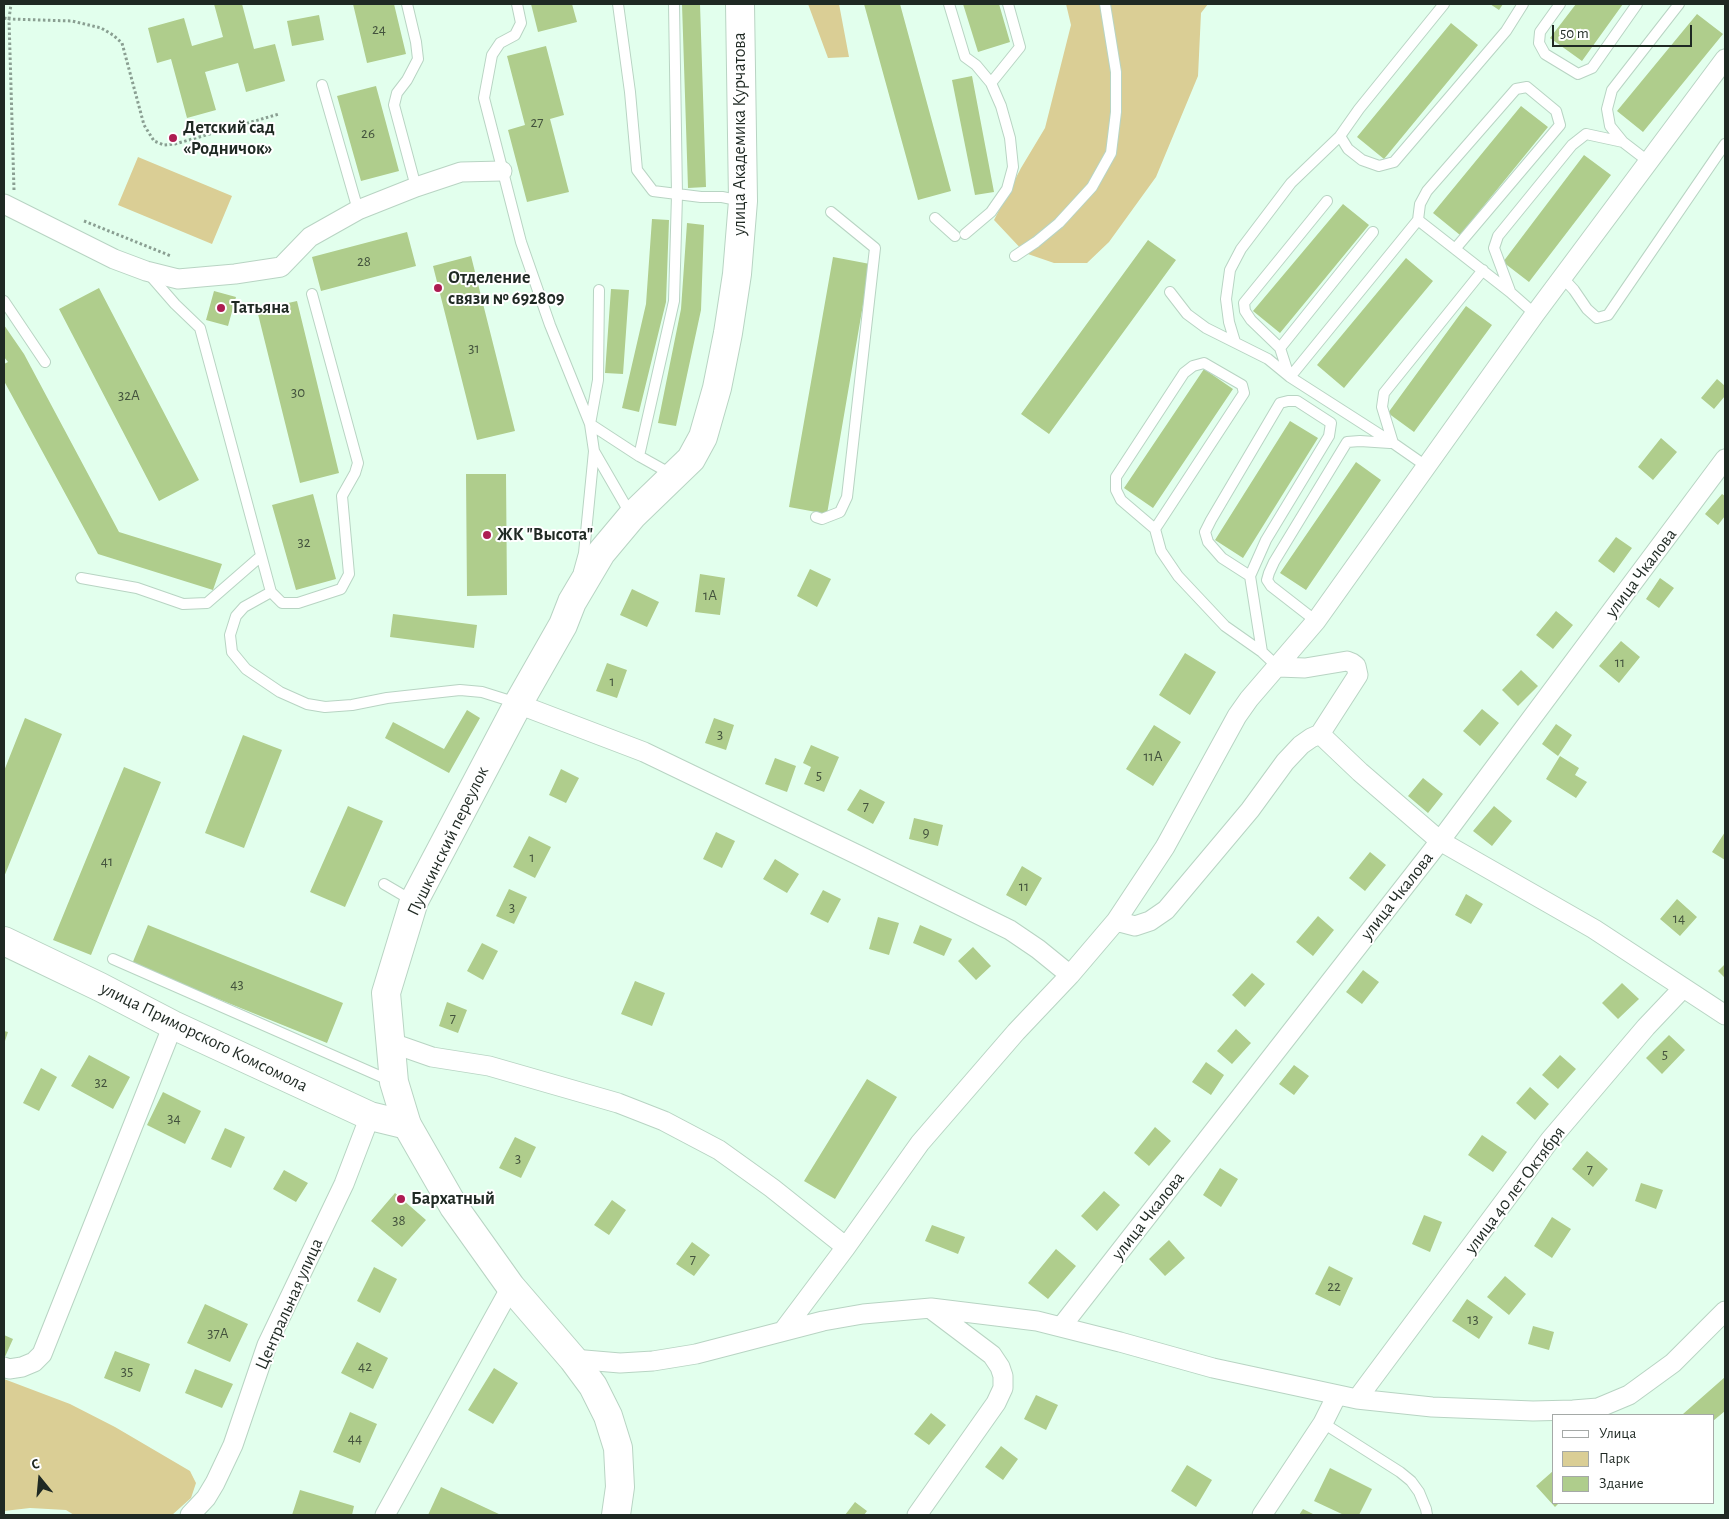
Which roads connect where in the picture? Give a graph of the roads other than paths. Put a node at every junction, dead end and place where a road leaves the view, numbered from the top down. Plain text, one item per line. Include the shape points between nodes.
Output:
1 (406, 4) edge
2 (517, 4) edge
3 (618, 4) edge
4 (674, 4) edge
5 (740, 4) edge
6 (949, 4) edge
7 (1008, 4) edge
8 (1105, 4) edge
9 (1444, 4) edge
10 (1522, 4) edge
11 (1560, 4) edge
12 (1637, 4) edge
13 (1678, 4) edge
14 (1725, 59) edge
15 (991, 83) junction
16 (322, 85) dead end
17 (1340, 136) junction
18 (1623, 142) junction
19 (1725, 144) edge
20 (1649, 162) junction
21 (502, 171) junction
22 (416, 187) junction
23 (677, 194) junction
24 (9, 199) edge
25 (1327, 200) dead end
26 (743, 201) junction
27 (358, 210) junction
28 (831, 212) dead end
29 (935, 218) dead end
30 (1418, 220) junction
31 (1373, 232) dead end
32 (1455, 249) junction
33 (1015, 256) dead end
34 (1483, 270) junction
35 (146, 271) junction
36 (1562, 278) junction
37 (599, 290) dead end
38 (1170, 292) dead end
39 (1510, 292) junction
40 (312, 294) dead end
41 (4, 301) edge
42 (1535, 314) junction
43 (1235, 342) junction
44 (1280, 348) junction
45 (45, 362) dead end
46 (1290, 377) junction
47 (590, 424) junction
48 (1393, 443) junction
49 (594, 451) junction
50 (639, 456) junction
51 (1725, 459) edge
52 (1426, 466) junction
53 (675, 476) junction
54 (632, 516) junction
55 (816, 517) dead end
56 (1155, 529) junction
57 (261, 556) junction
58 (1250, 576) junction
59 (81, 578) dead end
60 (272, 592) junction
61 (572, 602) junction
62 (1316, 621) junction
63 (1262, 652) junction
64 (1278, 667) junction
65 (518, 704) junction
66 (1320, 734) junction
67 (1440, 841) junction
68 (384, 884) dead end
69 (414, 901) junction
70 (1116, 922) junction
71 (4, 941) edge
72 (113, 959) dead end
73 (1070, 975) junction
74 (1683, 988) junction
75 (1725, 1015) edge
76 (173, 1025) junction
77 (392, 1043) junction
78 (396, 1090) junction
79 (370, 1116) junction
80 (407, 1125) junction
81 (846, 1247) junction
82 (511, 1287) junction
83 (931, 1308) junction
84 (1725, 1311) edge
85 (1061, 1327) junction
86 (783, 1331) junction
87 (572, 1359) junction
88 (4, 1367) edge
89 (1337, 1395) junction
90 (1357, 1400) junction
91 (1323, 1423) junction
92 (190, 1515) edge
93 (385, 1515) edge
94 (616, 1515) edge
95 (917, 1515) edge
96 (1262, 1515) edge
97 (1427, 1515) edge

1 - 22 lane via 418,59 394,105
2 - 21 lane via 521,22 514,35 500,43 492,55 484,98
3 - 23 lane via 637,170 653,191
4 - 23 lane
5 - 26 main road, улица Академика Курчатова
6 - 15 lane via 964,57 976,65
7 - 15 lane via 1020,47
8 - 33 lane via 1116,72 1116,112 1110,152 1092,187 1066,216
9 - 17 lane
10 - 17 lane via 1506,31 1394,162 1379,166 1362,160 1348,149
11 - 12 lane via 1540,32 1539,43 1545,54 1578,74 1592,68
13 - 18 lane via 1612,90 1607,110 1610,126
14 - 20 street
15 - 29 lane via 1010,138 1013,167 1006,189 991,212 960,235
16 - 27 lane
17 - 43 lane via 1291,183 1233,263 1226,299
18 - 20 lane
18 - 39 lane via 1586,134 1572,144 1498,236 1494,248
19 - 36 lane via 1608,315 1596,318
20 - 36 street
21 - 22 street via 461,172
21 - 47 lane via 521,242
22 - 27 street
23 - 26 lane
23 - 50 lane via 674,302
24 - 35 street via 114,259
25 - 44 lane via 1244,303 1244,311 1251,320
26 - 53 main road, улица Академика Курчатова via 734,293 717,388 703,437
27 - 35 street via 310,237 281,267 178,279
28 - 55 lane via 875,248 847,497 840,512 822,519
30 - 32 lane
30 - 32 lane via 1426,191 1516,89 1526,87 1556,111 1560,125
30 - 46 lane
31 - 44 lane
32 - 34 lane
34 - 39 lane
34 - 48 lane via 1384,393 1382,407
35 - 57 lane via 200,328
36 - 42 street
37 - 47 lane via 598,380
38 - 43 lane via 1186,314
39 - 42 lane
40 - 60 lane via 358,463 342,496 349,574 341,589 298,603 282,603
41 - 45 lane
42 - 52 street
43 - 46 lane via 1268,359
44 - 46 lane
46 - 48 lane
47 - 49 lane
47 - 50 lane
48 - 52 lane
48 - 62 lane via 1347,442 1269,573 1271,586
49 - 54 lane
49 - 61 lane via 584,552
50 - 53 lane
51 - 67 street, улица Чкалова
52 - 62 street
53 - 54 main road, улица Академика Курчатова
54 - 61 main road, улица Академика Курчатова via 601,553
56 - 56 lane via 1121,500 1116,490 1116,477 1184,373 1204,363 1242,385 1244,393
56 - 63 lane via 1161,551 1178,576 1225,626
57 - 59 lane via 207,603 182,604 137,588
57 - 60 lane
58 - 58 lane via 1222,558 1208,542 1205,532 1280,403 1297,401 1331,423 1329,436 1266,540
58 - 63 lane
60 - 65 lane via 244,607 236,616 230,635 232,652 246,669 280,692 307,704 325,707 460,690 482,692
61 - 65 main road, Пушкинский переулок via 563,625
62 - 64 street
63 - 64 lane
64 - 66 street via 1305,668 1347,661 1356,666 1358,675
64 - 70 street via 1237,716 1165,847
65 - 69 main road, Пушкинский переулок
65 - 73 street via 644,752 858,854 1010,930
66 - 67 street
66 - 70 street via 1301,745 1285,762 1250,810 1166,910 1135,926
67 - 74 street via 1594,929
67 - 85 street, улица Чкалова
68 - 69 lane
69 - 77 main road, Пушкинский переулок via 386,993
70 - 73 street
71 - 76 main road, улица Приморского Комсомола
72 - 78 lane
73 - 81 street via 920,1143
74 - 75 street
74 - 90 street, улица 40 лет Октября via 1550,1140
76 - 79 main road, улица Приморского Комсомола
76 - 88 street via 42,1354 22,1367
77 - 78 main road, Пушкинский переулок
77 - 81 street via 432,1057 489,1066 618,1103 664,1121 719,1150
78 - 80 main road, Пушкинский переулок
79 - 80 main road, улица Приморского Комсомола
79 - 92 street, Центральная улица via 344,1184 267,1344 229,1453 206,1498
80 - 82 main road, Пушкинский переулок via 454,1206
81 - 86 street
82 - 87 main road, Пушкинский переулок
82 - 93 street
83 - 85 street
83 - 86 street via 863,1314
83 - 95 street via 992,1355 1003,1376 996,1403
84 - 90 street via 1673,1363 1629,1395 1598,1408 1533,1411
85 - 89 street via 1213,1368
86 - 87 street via 696,1354 653,1361 620,1363
87 - 94 main road, Пушкинский переулок via 593,1386 608,1416 618,1448 620,1487
89 - 90 street
89 - 91 street
91 - 96 street
91 - 97 lane via 1411,1481 1419,1492

